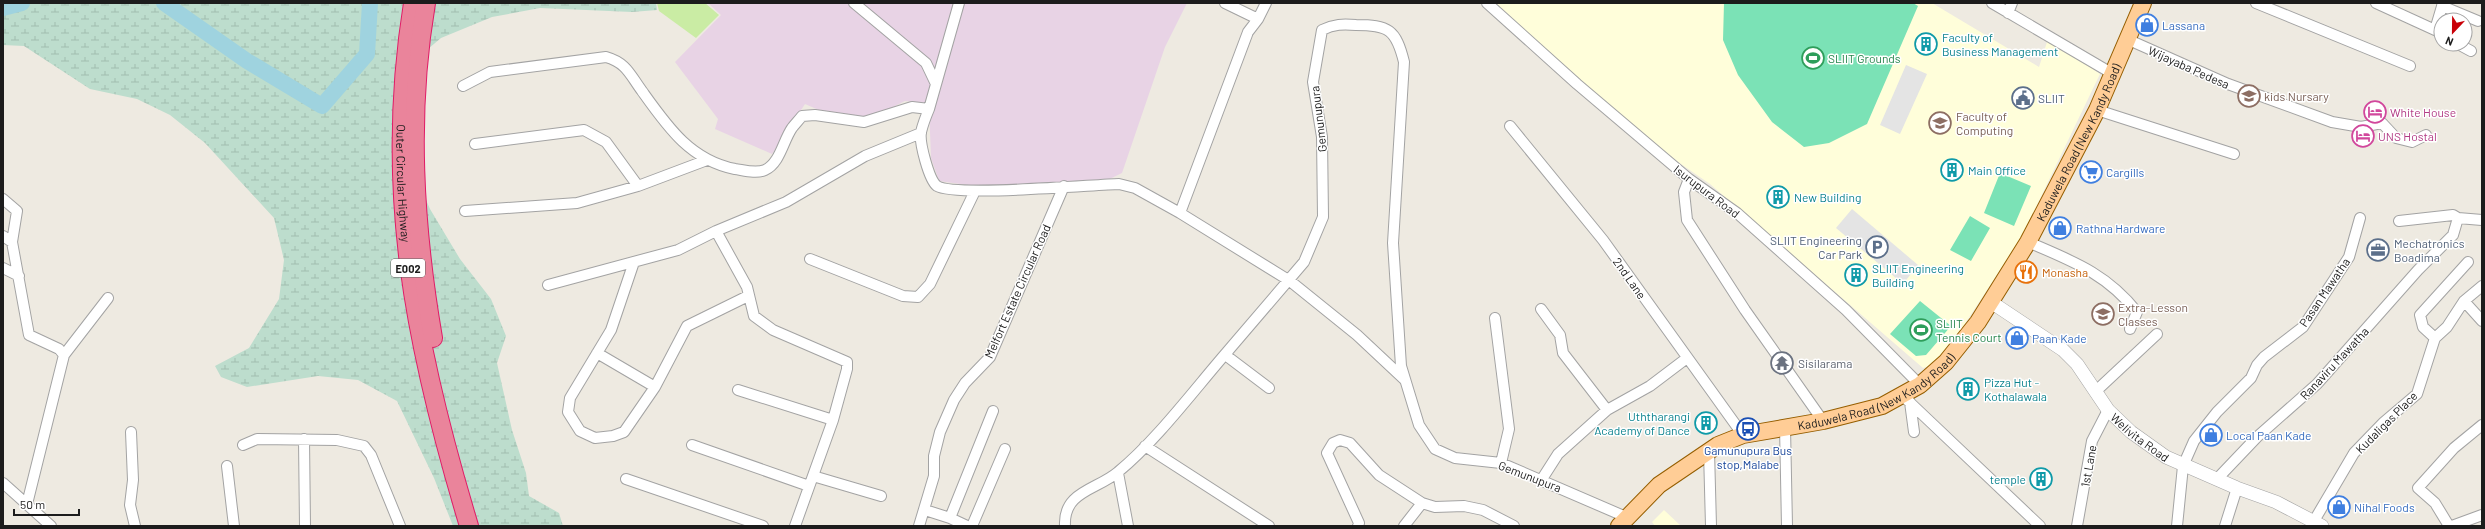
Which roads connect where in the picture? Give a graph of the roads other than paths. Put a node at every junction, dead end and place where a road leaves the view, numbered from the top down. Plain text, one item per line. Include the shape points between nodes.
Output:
1 (413, 3) edge
2 (426, 3) edge
3 (854, 3) edge
4 (959, 3) edge
5 (1225, 3) edge
6 (1266, 3) edge
7 (1487, 3) edge
8 (1992, 3) edge
9 (2012, 3) edge
10 (2143, 3) edge
11 (2256, 3) edge
12 (2376, 3) edge
13 (2443, 4) edge
14 (2008, 13) junction
15 (1258, 19) junction
16 (2478, 21) dead end
17 (2433, 30) edge
18 (2129, 40) junction
19 (2410, 66) dead end
20 (2114, 74) junction
21 (936, 84) junction
22 (463, 86) dead end
23 (929, 109) junction
24 (2097, 110) junction
25 (1510, 126) dead end
26 (921, 134) junction
27 (2426, 135) dead end
28 (475, 144) dead end
29 (2234, 154) dead end
30 (707, 160) junction
31 (1689, 179) junction
32 (638, 186) junction
33 (1064, 186) junction
34 (975, 191) junction
35 (3, 199) edge
36 (465, 211) dead end
37 (1180, 213) junction
38 (2360, 218) dead end
39 (2458, 218) junction
40 (2399, 220) dead end
41 (2482, 220) edge
42 (716, 231) junction
43 (3, 236) edge
44 (12, 242) junction
45 (2028, 242) junction
46 (810, 259) dead end
47 (634, 262) junction
48 (2468, 262) dead end
49 (3, 268) edge
50 (19, 276) junction
51 (1290, 281) junction
52 (548, 285) dead end
53 (2482, 286) edge
54 (748, 296) junction
55 (108, 298) dead end
56 (2464, 301) junction
57 (1991, 302) junction
58 (1541, 309) dead end
59 (1495, 318) dead end
60 (2482, 321) edge
61 (2130, 329) dead end
62 (2157, 334) dead end
63 (2435, 338) junction
64 (1227, 352) junction
65 (597, 353) junction
66 (64, 355) junction
67 (1687, 358) junction
68 (1404, 379) junction
69 (1920, 385) junction
70 (655, 387) junction
71 (1269, 388) dead end
72 (738, 390) dead end
73 (2096, 391) junction
74 (1907, 399) junction
75 (1608, 410) junction
76 (2108, 410) junction
77 (993, 411) dead end
78 (833, 420) junction
79 (1822, 421) junction
80 (2482, 425) edge
81 (1785, 427) junction
82 (131, 432) dead end
83 (1914, 432) dead end
84 (1743, 435) junction
85 (304, 439) junction
86 (242, 445) dead end
87 (692, 445) dead end
88 (1145, 446) junction
89 (1005, 449) dead end
90 (1709, 451) junction
91 (1502, 463) junction
92 (226, 466) dead end
93 (2184, 466) junction
94 (1118, 473) junction
95 (626, 479) dead end
96 (1542, 479) junction
97 (2217, 479) junction
98 (811, 481) junction
99 (3, 483) edge
100 (2237, 488) junction
101 (881, 496) dead end
102 (1422, 503) junction
103 (27, 504) junction
104 (924, 510) junction
105 (2482, 516) edge
106 (950, 518) junction
107 (1496, 522) edge
108 (1623, 522) edge
109 (2316, 524) edge
110 (51, 526) edge
111 (135, 526) edge
112 (234, 526) edge
113 (305, 526) edge
114 (400, 526) edge
115 (469, 526) edge
116 (481, 526) edge
117 (764, 526) edge
118 (795, 526) edge
119 (919, 526) edge
120 (967, 526) edge
121 (972, 526) edge
122 (1065, 526) edge
123 (1128, 526) edge
124 (1269, 526) edge
125 (1358, 526) edge
126 (1404, 526) edge
127 (1514, 526) edge
128 (1711, 526) edge
129 (1787, 526) edge
130 (2040, 526) edge
131 (2077, 526) edge
132 (2178, 526) edge
133 (2225, 526) edge
134 (2451, 526) edge

1 - 115 highway, Outer Circular Highway / E002 via 404,64 400,138 407,256 433,396
2 - 116 highway, Outer Circular Highway / E002 via 415,104 415,199 420,255 434,348
3 - 21 street via 926,63
4 - 21 street
5 - 15 street
6 - 15 street
7 - 31 street, Isurupura Road via 1576,84
8 - 14 street
9 - 14 street
10 - 18 main road, Kaduwela Road (New Kandy Road)
11 - 19 street
12 - 17 street
13 - 16 street
14 - 20 street
15 - 37 street via 1248,32
18 - 20 main road, Kaduwela Road (New Kandy Road)
18 - 27 street, Wijayaba Pedesa via 2228,84 2332,122 2361,127 2382,123 2396,138 2412,142
20 - 24 main road, Kaduwela Road (New Kandy Road)
21 - 23 street
22 - 30 street via 490,72 606,57 620,61 669,129 689,148
23 - 26 street
23 - 30 street via 912,107 864,122 815,115 802,116 792,128 774,163 764,171 751,172 730,168
24 - 29 street
24 - 45 main road, Kaduwela Road (New Kandy Road)
25 - 67 street, 2nd Lane via 1603,240
26 - 34 street via 930,178 945,189
26 - 42 street via 865,156 786,202
28 - 32 street via 584,130 606,142
30 - 32 street
31 - 69 street, Isurupura Road via 1738,213 1846,310
31 - 79 street via 1684,192 1687,220 1745,310
32 - 36 street via 577,203
33 - 34 street
33 - 37 street via 1119,184 1134,188
33 - 104 street, Melfort Estate Circular Road via 990,357 962,388 940,432 934,456 934,476
34 - 46 street via 930,284 918,297 903,296
35 - 44 street via 17,211
37 - 51 street
38 - 93 street, Pasan Mawatha via 2349,257 2303,327 2256,365 2251,378 2217,412 2194,442
39 - 40 street via 2453,215
39 - 41 street
39 - 97 street, Ranaviru Mawatha via 2453,235 2418,270 2318,384 2257,437
42 - 47 street via 678,250
42 - 54 street via 747,287
43 - 44 street
44 - 50 street
45 - 57 main road, Kaduwela Road (New Kandy Road)
45 - 61 street via 2089,268 2123,294 2137,312
47 - 52 street
47 - 65 street via 611,330
48 - 63 street via 2420,315 2423,327
49 - 50 street
50 - 66 street via 30,335 59,349
51 - 64 street
51 - 68 street, Gemunupura via 1357,335
51 - 68 street, Gemunupura via 1304,262 1323,217 1322,136 1313,82 1322,30 1334,24 1379,25 1399,42 1404,62 1393,243
53 - 56 street, Kudaligas Place
54 - 70 street via 687,326
54 - 78 street via 754,316 773,330 847,362
55 - 66 street
56 - 60 street
56 - 63 street, Kudaligas Place via 2447,327
57 - 69 main road, Kaduwela Road (New Kandy Road) via 1946,362
57 - 73 street, Welivita Road via 2062,350 2077,364
58 - 75 street via 1560,335 1563,352
59 - 91 street via 1509,429
62 - 73 street
63 - 109 street, Kudaligas Place via 2417,394 2384,422 2354,453
64 - 71 street via 1228,357
64 - 88 street
65 - 70 street
65 - 70 street via 570,398 568,412 580,431 595,438 624,432
66 - 103 street
67 - 75 street via 1650,386
67 - 84 street, 2nd Lane
68 - 91 street, Gemunupura via 1419,425 1435,449 1455,458
69 - 74 main road, Kaduwela Road (New Kandy Road)
72 - 78 street
73 - 76 street, Welivita Road
74 - 79 main road, Kaduwela Road (New Kandy Road)
74 - 83 street
74 - 130 street
75 - 96 street via 1558,454
76 - 93 street, Welivita Road via 2131,432 2166,457
76 - 131 street, 1st Lane via 2092,441
77 - 106 street
78 - 98 street
79 - 81 main road, Kaduwela Road (New Kandy Road)
80 - 134 street via 2454,448 2418,488 2435,503
81 - 84 main road, Kaduwela Road (New Kandy Road)
81 - 129 street
82 - 111 street via 133,480 130,505
84 - 90 main road, Kaduwela Road (New Kandy Road)
85 - 86 street via 257,438
85 - 113 street
85 - 114 street via 337,440 364,446 371,455
87 - 98 street
88 - 94 street
88 - 124 street
89 - 121 street
90 - 108 main road, Kaduwela Road (New Kandy Road) via 1659,485
90 - 128 street
91 - 96 street, Gemunupura
92 - 112 street
93 - 97 street, Welivita Road
93 - 132 street, Pasan Mawatha
94 - 122 street via 1070,500 1064,516
94 - 123 street
95 - 117 street
96 - 108 street, Gemunupura
97 - 100 street, Welivita Road
98 - 101 street
98 - 118 street
99 - 103 street
100 - 109 street, Welivita Road via 2276,502
100 - 133 street
102 - 107 street via 1434,508 1464,506 1483,510
102 - 125 street via 1380,475 1350,443 1340,440 1333,443 1327,453 1359,523
102 - 126 street
103 - 110 street
104 - 106 street
104 - 119 street, Melfort Estate Circular Road
105 - 134 street
106 - 120 street
107 - 127 street

